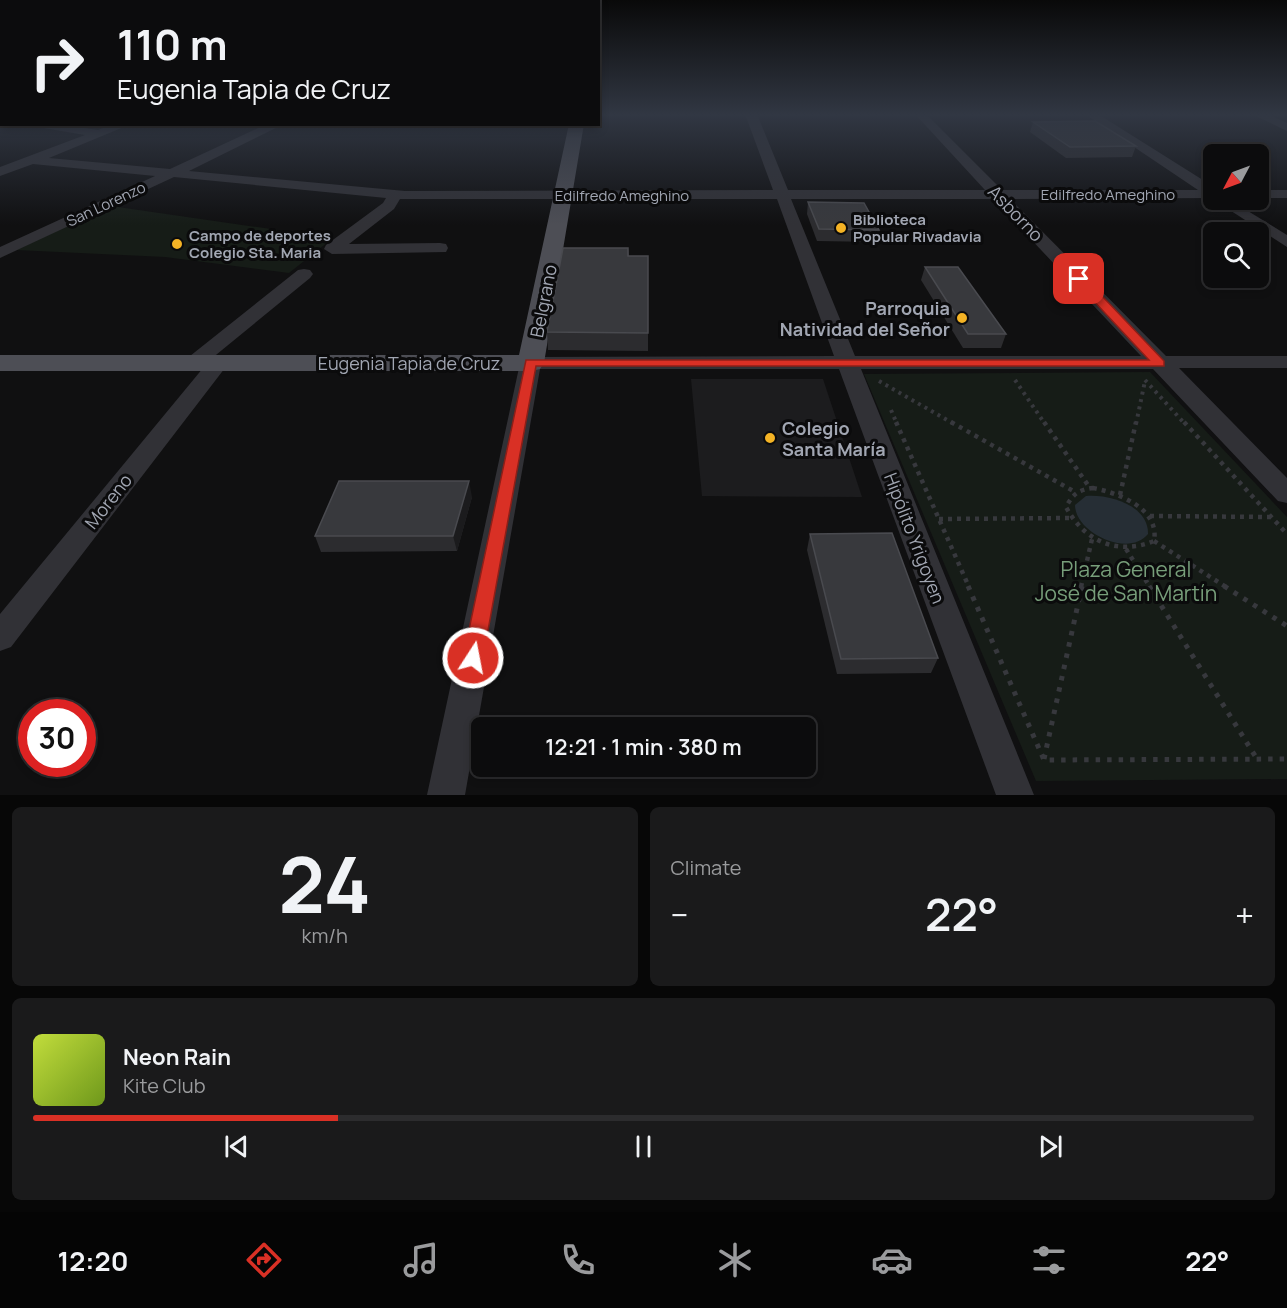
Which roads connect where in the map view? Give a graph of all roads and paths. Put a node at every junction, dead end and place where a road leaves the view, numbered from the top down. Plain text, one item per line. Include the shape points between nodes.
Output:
1 (56, 151) edge
2 (219, 151) edge
3 (572, 151) edge
4 (765, 151) edge
5 (956, 151) edge
6 (1148, 151) edge
7 (32, 160) junction
8 (0, 172) edge
9 (172, 173) junction
10 (1203, 187) edge
11 (395, 194) junction
12 (998, 194) junction
13 (1203, 194) edge
14 (1269, 194) edge
15 (1287, 194) edge
16 (565, 195) junction
17 (782, 195) junction
18 (1237, 210) edge
19 (1287, 242) edge
20 (440, 248) dead end
21 (0, 253) edge
22 (304, 274) dead end
23 (1287, 362) edge
24 (0, 363) edge
25 (531, 363) junction
26 (847, 363) junction
27 (1160, 363) junction
28 (204, 364) junction
29 (1004, 380) dead end
30 (1015, 380) junction
31 (1027, 380) dead end
32 (1133, 380) dead end
33 (1145, 380) junction
34 (879, 381) junction
35 (890, 381) dead end
36 (883, 392) dead end
37 (888, 402) dead end
38 (1090, 488) junction
39 (1075, 492) junction
40 (1287, 494) edge
41 (1120, 495) junction
42 (1150, 516) junction
43 (1272, 517) junction
44 (1070, 518) junction
45 (939, 519) junction
46 (1287, 534) edge
47 (1092, 539) junction
48 (1154, 541) junction
49 (1126, 549) junction
50 (1287, 626) edge
51 (0, 637) edge
52 (1257, 759) junction
53 (1287, 759) edge
54 (1044, 760) junction
55 (446, 795) edge
56 (1016, 795) edge

1 - 7 street
2 - 9 street, San Lorenzo
3 - 16 main road, Belgrano
4 - 17 street, Hipólito Yrigoyen
5 - 12 street, Asborno
6 - 10 street
7 - 8 street
7 - 9 street, Edilfredo Ameghino
9 - 11 street, Edilfredo Ameghino
9 - 21 street, San Lorenzo
11 - 16 street, Edilfredo Ameghino
11 - 20 street via 389,206 332,249
12 - 13 street, Edilfredo Ameghino
12 - 17 street, Edilfredo Ameghino
12 - 27 street, Asborno
14 - 15 street
16 - 17 street, Edilfredo Ameghino
16 - 25 main road, Belgrano
17 - 26 street, Hipólito Yrigoyen
18 - 19 street
22 - 28 street, Moreno
23 - 27 street, Eugenia Tapia de Cruz
24 - 28 main road, Eugenia Tapia de Cruz
25 - 26 street, Eugenia Tapia de Cruz
25 - 28 main road, Eugenia Tapia de Cruz
25 - 55 street, Belgrano
26 - 27 street, Eugenia Tapia de Cruz
26 - 56 street, Hipólito Yrigoyen
27 - 40 street, Asborno
28 - 51 street, Moreno
29 - 30 path
30 - 31 path
30 - 38 path
32 - 33 path
33 - 41 path
33 - 43 path
34 - 35 path
34 - 36 path
34 - 39 path
37 - 45 path
38 - 39 path
38 - 41 path
39 - 44 path via 1066,507
41 - 42 path
42 - 43 path
42 - 48 path via 1156,530
43 - 46 path
44 - 45 path
44 - 47 path
45 - 54 path
47 - 49 path
47 - 54 path
48 - 49 path via 1142,548
48 - 50 path
49 - 52 path
52 - 53 path
52 - 54 path

